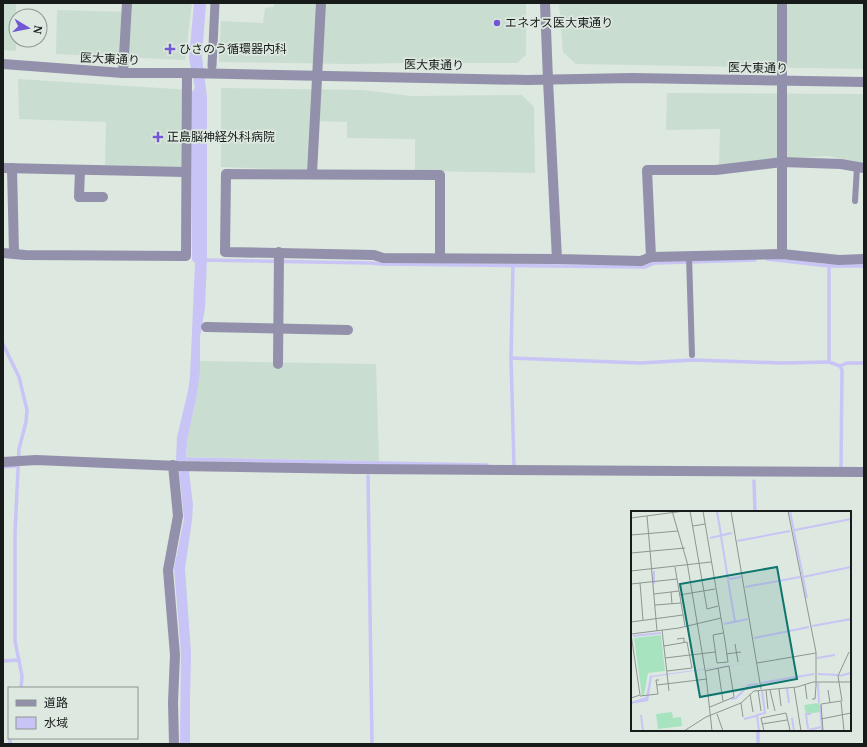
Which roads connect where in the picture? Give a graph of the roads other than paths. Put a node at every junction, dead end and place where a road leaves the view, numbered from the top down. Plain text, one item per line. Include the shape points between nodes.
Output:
1 (127, 3) edge
2 (215, 3) edge
3 (321, 3) edge
4 (545, 3) edge
5 (782, 3) edge
6 (3, 64) edge
7 (209, 70) junction
8 (123, 73) junction
9 (188, 73) junction
10 (316, 76) junction
11 (548, 80) junction
12 (781, 81) junction
13 (864, 82) edge
14 (782, 162) junction
15 (861, 167) edge
16 (8, 168) edge
17 (80, 170) junction
18 (186, 172) junction
19 (312, 173) junction
20 (103, 197) dead end
21 (855, 201) dead end
22 (3, 253) edge
23 (14, 253) junction
24 (782, 254) junction
25 (279, 257) junction
26 (440, 257) junction
27 (651, 257) junction
28 (557, 259) junction
29 (864, 259) edge
30 (689, 260) junction
31 (206, 327) dead end
32 (278, 328) junction
33 (348, 330) dead end
34 (692, 355) dead end
35 (278, 364) dead end
36 (3, 462) edge
37 (180, 466) junction
38 (864, 472) edge
39 (174, 744) edge

1 - 8 street
2 - 7 street
3 - 10 street
4 - 11 street
5 - 12 street
6 - 8 street, 医大東通り
7 - 9 street, 医大東通り
7 - 10 street, 医大東通り
8 - 9 street, 医大東通り
9 - 18 street
10 - 11 street, 医大東通り
10 - 19 street
11 - 12 street, 医大東通り via 632,78
11 - 28 street
12 - 13 street, 医大東通り
12 - 14 street
14 - 15 street
14 - 24 street
14 - 27 street via 716,170 647,170
15 - 21 lane
16 - 17 street
16 - 23 street
17 - 18 street
17 - 20 street via 79,197
18 - 23 street via 186,256
19 - 25 street via 226,174 225,252
19 - 26 street via 440,175
22 - 23 street
24 - 29 street via 839,260
24 - 30 street
25 - 26 street
25 - 32 street
26 - 28 street
27 - 28 street via 641,260
27 - 30 street
30 - 34 lane
31 - 32 street
32 - 33 street
32 - 35 street
36 - 37 street via 36,460
37 - 38 street
37 - 39 street via 178,516 168,570 175,655

